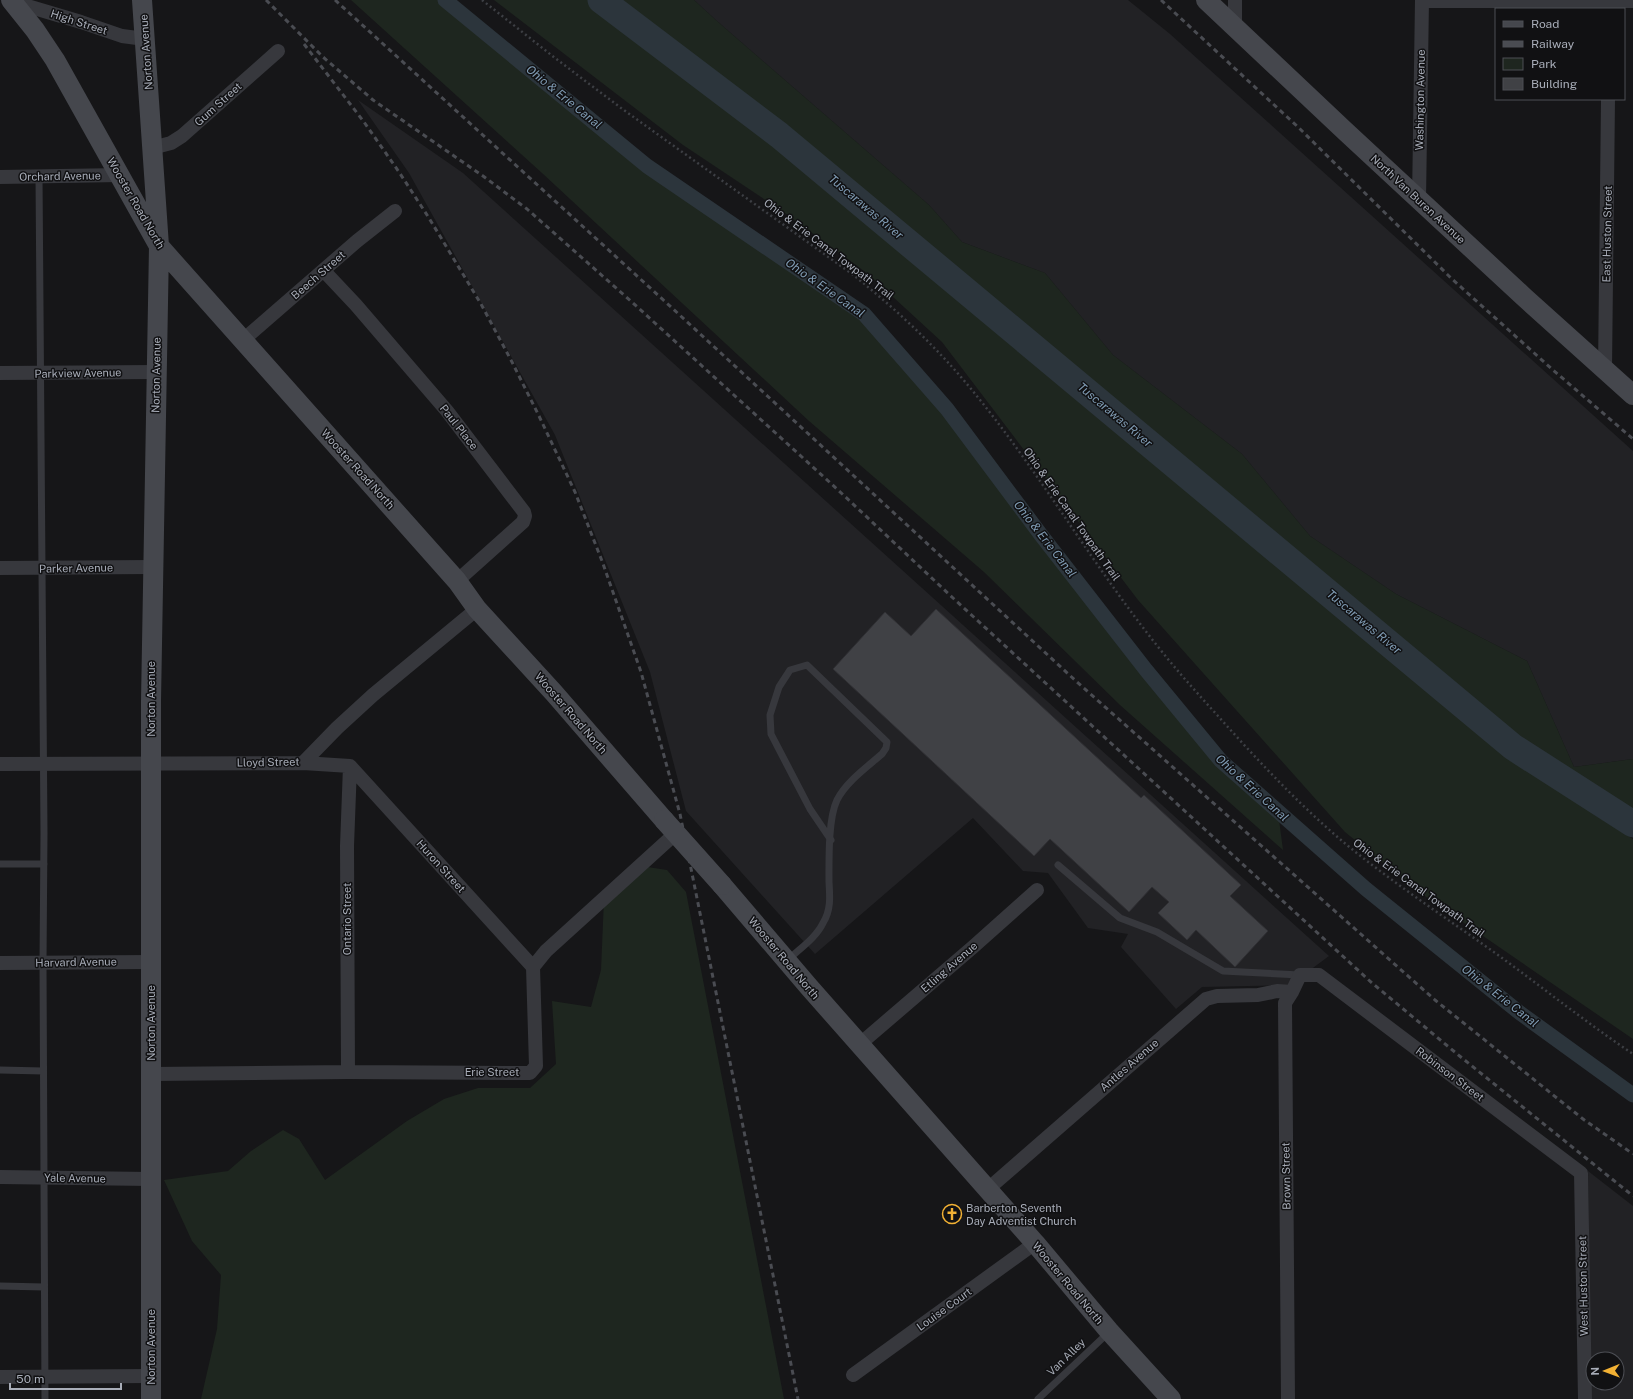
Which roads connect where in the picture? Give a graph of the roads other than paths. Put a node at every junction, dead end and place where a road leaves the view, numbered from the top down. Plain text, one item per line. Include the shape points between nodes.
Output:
1 (142, 0) edge
2 (1206, 0) edge
3 (1234, 0) edge
4 (1422, 0) edge
5 (12, 1) edge
6 (1633, 1) edge
7 (1609, 4) edge
8 (1235, 27) junction
9 (146, 39) junction
10 (278, 51) dead end
11 (1608, 100) edge
12 (152, 148) junction
13 (121, 175) junction
14 (39, 176) junction
15 (0, 177) edge
16 (1419, 200) junction
17 (395, 211) dead end
18 (159, 246) junction
19 (324, 270) junction
20 (243, 340) junction
21 (1605, 370) junction
22 (156, 372) junction
23 (0, 373) edge
24 (41, 373) junction
25 (1633, 395) edge
26 (152, 567) junction
27 (0, 568) edge
28 (42, 568) junction
29 (457, 581) junction
30 (477, 609) junction
31 (151, 763) junction
32 (303, 763) junction
33 (0, 764) edge
34 (43, 764) junction
35 (350, 766) junction
36 (670, 832) junction
37 (831, 840) junction
38 (0, 864) edge
39 (44, 864) junction
40 (1058, 864) dead end
41 (1037, 890) dead end
42 (787, 961) junction
43 (151, 962) junction
44 (0, 963) edge
45 (43, 963) junction
46 (533, 967) junction
47 (1300, 975) junction
48 (1292, 992) junction
49 (860, 1044) junction
50 (0, 1070) edge
51 (43, 1071) junction
52 (348, 1072) junction
53 (151, 1074) junction
54 (1581, 1173) joint
55 (0, 1177) edge
56 (43, 1177) junction
57 (150, 1179) junction
58 (988, 1189) junction
59 (1035, 1243) junction
60 (0, 1286) edge
61 (44, 1287) junction
62 (1109, 1331) junction
63 (853, 1375) dead end
64 (151, 1376) junction
65 (0, 1377) edge
66 (44, 1377) junction
67 (45, 1399) edge
68 (151, 1399) edge
69 (1038, 1399) edge
70 (1171, 1399) edge
71 (1288, 1399) edge
72 (1584, 1399) edge

1 - 9 main road, Norton Avenue
2 - 8 main road, North Van Buren Avenue
3 - 8 street
4 - 7 street
4 - 16 street, Washington Avenue
5 - 9 street, High Street via 122,36
5 - 13 main road, Wooster Road North via 55,60
6 - 7 street
8 - 16 main road, North Van Buren Avenue
9 - 12 main road, Norton Avenue
10 - 12 street, Gum Street via 182,136 168,144
11 - 21 street, East Huston Street
12 - 18 main road, Norton Avenue
13 - 14 street, Orchard Avenue
13 - 18 main road, Wooster Road North
14 - 15 street, Orchard Avenue
14 - 24 lane
16 - 21 main road, North Van Buren Avenue
17 - 19 street, Beech Street
18 - 20 main road, Wooster Road North
18 - 22 main road, Norton Avenue
19 - 20 street, Beech Street
19 - 29 street, Paul Place via 447,411 524,512 523,522
20 - 29 main road, Wooster Road North
21 - 25 main road, North Van Buren Avenue
22 - 24 street, Parkview Avenue
22 - 26 main road, Norton Avenue
23 - 24 street, Parkview Avenue
24 - 28 lane
26 - 28 street, Parker Avenue
26 - 31 main road, Norton Avenue
27 - 28 street, Parker Avenue
28 - 34 lane
29 - 30 main road, Wooster Road North
30 - 32 street, Lloyd Street via 373,695
30 - 36 main road, Wooster Road North via 554,693
31 - 32 street, Lloyd Street
31 - 34 street, Lloyd Street
31 - 43 main road, Norton Avenue
32 - 35 street
33 - 34 street, Lloyd Street
34 - 39 lane
35 - 46 street, Huron Street
35 - 52 street, Ontario Street via 347,846
36 - 42 main road, Wooster Road North, bridge via 722,885
36 - 46 street via 546,951
37 - 37 lane via 832,816 837,800 882,754 887,742 807,665 790,670 779,687 770,715 771,734 810,809
37 - 42 lane via 828,913 823,925
38 - 39 lane
39 - 45 lane
40 - 47 lane via 1120,918 1157,932 1223,971
41 - 49 street, Etling Avenue
42 - 49 main road, Wooster Road North
43 - 45 street, Harvard Avenue
43 - 53 main road, Norton Avenue
44 - 45 street, Harvard Avenue
45 - 51 lane
46 - 52 street, Erie Street via 536,1066 530,1073
47 - 48 street, Brown Street
47 - 54 street, Robinson Street via 1319,975
48 - 58 street, Antles Avenue via 1277,991 1206,999
48 - 71 street, Brown Street via 1284,1003
49 - 58 main road, Wooster Road North
50 - 51 lane
51 - 56 lane
52 - 53 street, Erie Street
53 - 57 main road, Norton Avenue
54 - 72 street, West Huston Street
55 - 56 street, Yale Avenue
56 - 57 street, Yale Avenue
56 - 61 lane
57 - 64 main road, Norton Avenue
58 - 59 main road, Wooster Road North
59 - 62 main road, Wooster Road North
59 - 63 street, Louise Court
60 - 61 lane
61 - 66 lane
62 - 69 lane, Van Alley
62 - 70 main road, Wooster Road North
64 - 66 street
64 - 68 main road, Norton Avenue
65 - 66 street
66 - 67 lane

